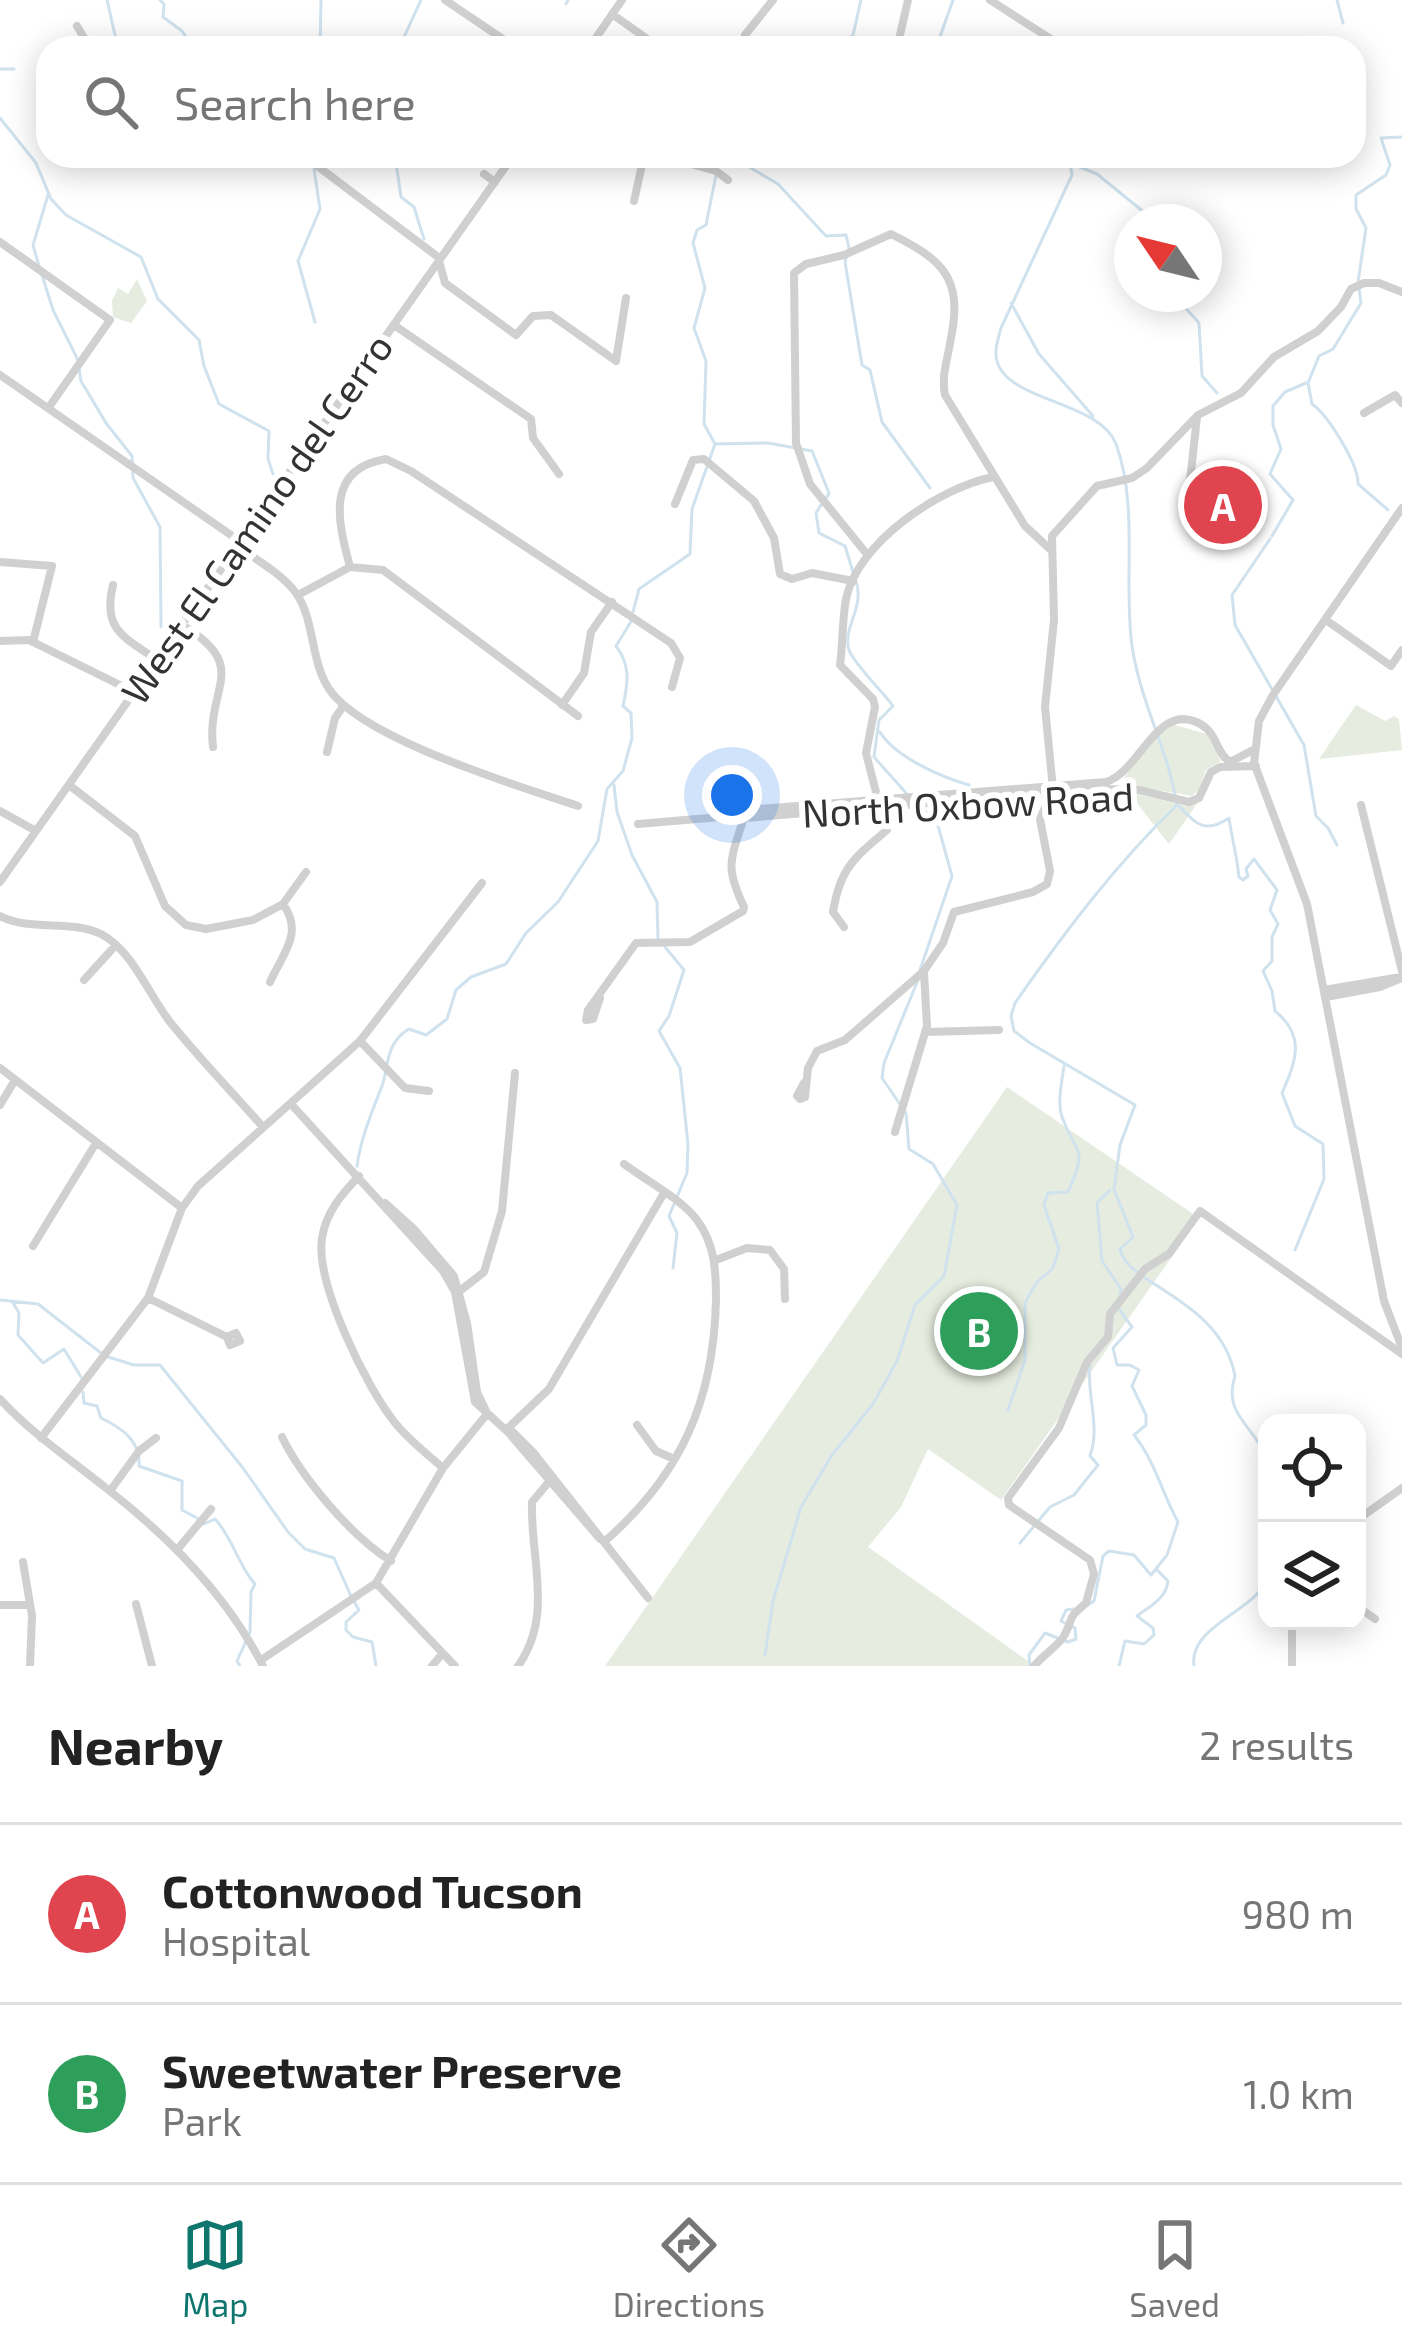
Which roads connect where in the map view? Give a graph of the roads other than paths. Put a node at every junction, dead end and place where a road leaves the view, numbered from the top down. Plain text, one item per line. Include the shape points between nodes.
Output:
1 (446, 0) edge
2 (622, 0) edge
3 (773, 0) edge
4 (908, 0) edge
5 (990, 0) edge
6 (612, 14) junction
7 (77, 26) dead end
8 (745, 35) dead end
9 (83, 36) edge
10 (498, 36) edge
11 (597, 36) edge
12 (643, 36) edge
13 (900, 36) edge
14 (1046, 36) edge
15 (321, 168) edge
16 (505, 168) edge
17 (641, 168) edge
18 (706, 168) edge
19 (484, 174) dead end
20 (728, 180) dead end
21 (495, 182) junction
22 (634, 201) dead end
23 (0, 242) edge
24 (441, 259) junction
25 (1402, 292) edge
26 (626, 298) dead end
27 (394, 325) junction
28 (0, 375) edge
29 (1402, 403) edge
30 (49, 407) junction
31 (1364, 413) dead end
32 (1198, 415) junction
33 (559, 474) dead end
34 (992, 477) junction
35 (1190, 481) dead end
36 (675, 504) dead end
37 (1402, 508) edge
38 (239, 544) junction
39 (1051, 550) junction
40 (866, 554) junction
41 (0, 562) edge
42 (350, 567) junction
43 (853, 581) junction
44 (113, 585) dead end
45 (298, 595) junction
46 (612, 602) junction
47 (1325, 620) junction
48 (182, 625) junction
49 (0, 641) edge
50 (33, 642) junction
51 (1402, 650) edge
52 (157, 660) junction
53 (672, 687) dead end
54 (134, 692) junction
55 (344, 705) junction
56 (562, 705) junction
57 (578, 716) dead end
58 (213, 747) dead end
59 (1254, 749) junction
60 (327, 752) dead end
61 (1256, 766) junction
62 (68, 785) junction
63 (1051, 790) junction
64 (878, 800) junction
65 (578, 806) dead end
66 (1361, 806) dead end
67 (889, 808) junction
68 (0, 811) edge
69 (745, 814) junction
70 (638, 824) dead end
71 (36, 831) junction
72 (306, 872) dead end
73 (0, 882) edge
74 (482, 883) dead end
75 (283, 904) junction
76 (0, 916) edge
77 (844, 927) dead end
78 (116, 946) junction
79 (924, 971) junction
80 (1400, 977) edge
81 (84, 980) dead end
82 (270, 982) dead end
83 (1325, 993) junction
84 (599, 998) dead end
85 (999, 1030) dead end
86 (926, 1032) junction
87 (360, 1041) junction
88 (0, 1068) edge
89 (515, 1073) dead end
90 (15, 1080) junction
91 (804, 1083) dead end
92 (429, 1091) dead end
93 (291, 1103) junction
94 (0, 1105) edge
95 (263, 1127) junction
96 (895, 1132) dead end
97 (96, 1143) junction
98 (624, 1164) dead end
99 (359, 1176) junction
100 (664, 1193) junction
101 (182, 1208) junction
102 (33, 1246) dead end
103 (716, 1259) junction
104 (458, 1291) junction
105 (148, 1298) junction
106 (785, 1299) dead end
107 (227, 1337) dead end
108 (1402, 1351) edge
109 (0, 1399) edge
110 (486, 1413) junction
111 (637, 1425) dead end
112 (507, 1431) junction
113 (282, 1437) dead end
114 (41, 1438) junction
115 (156, 1438) dead end
116 (674, 1459) junction
117 (442, 1468) junction
118 (551, 1479) junction
119 (1402, 1488) edge
120 (110, 1491) junction
121 (211, 1509) dead end
122 (1366, 1514) edge
123 (603, 1541) junction
124 (177, 1550) junction
125 (391, 1561) junction
126 (23, 1562) dead end
127 (376, 1582) junction
128 (648, 1598) dead end
129 (136, 1604) dead end
130 (0, 1605) edge
131 (29, 1605) junction
132 (1366, 1612) edge
133 (1375, 1618) dead end
134 (1292, 1630) edge
135 (442, 1654) junction
136 (262, 1663) edge
137 (30, 1666) edge
138 (152, 1666) edge
139 (432, 1666) edge
140 (455, 1666) edge
141 (518, 1666) edge
142 (1034, 1666) edge
143 (1292, 1666) edge

1 - 10 street
2 - 6 street
3 - 8 street
4 - 13 street
5 - 14 street
6 - 11 street
6 - 12 street
7 - 9 street
15 - 24 street
16 - 21 street, West El Camino del Cerro
17 - 22 street
18 - 20 street
19 - 21 street
21 - 24 street, West El Camino del Cerro
23 - 30 street via 110,320
24 - 26 street via 445,283 516,335 546,314 614,361
24 - 27 street, West El Camino del Cerro
25 - 32 street via 1379,283 1351,289 1318,331 1274,357 1241,393
27 - 33 street via 531,419 533,438
27 - 38 street, West El Camino del Cerro
28 - 30 street
29 - 31 street via 1395,395
30 - 38 street
32 - 35 street
32 - 39 street via 1147,468 1097,486 1052,536
34 - 39 street
34 - 40 street via 943,494
34 - 40 street via 945,395 953,283 944,269 891,234 806,264 794,273 796,443 811,484
36 - 43 street via 693,460 704,460 754,501 775,538 780,574
37 - 47 street
38 - 45 street
38 - 48 street, West El Camino del Cerro
39 - 63 street
40 - 43 street
41 - 50 street via 52,566
42 - 45 street
42 - 46 street via 337,518 340,495 360,468 386,459
42 - 56 street via 397,577
43 - 64 street via 839,665 875,706 866,753
44 - 52 street via 115,630
45 - 55 street via 317,664
46 - 53 street via 671,643 680,658
46 - 56 street
47 - 51 street via 1390,666
47 - 59 street via 1273,695
48 - 52 street, West El Camino del Cerro
48 - 58 street via 221,663
49 - 50 street
50 - 54 street
52 - 54 street, West El Camino del Cerro
54 - 62 street, West El Camino del Cerro
55 - 60 street
55 - 65 street via 438,757
56 - 57 street
59 - 61 street
59 - 63 street, North Oxbow Road via 1231,762 1200,723 1177,719 1118,778
61 - 63 street, North Oxbow Road via 1220,767 1190,802 1129,789
61 - 83 street via 1307,904
62 - 71 street, West El Camino del Cerro
62 - 75 street via 135,836 178,921 223,926
63 - 64 street, North Oxbow Road
63 - 67 street, North Oxbow Road
63 - 79 street via 1040,819 1047,884 954,912
64 - 67 street
64 - 69 street, North Oxbow Road
66 - 80 street
67 - 69 street, North Oxbow Road
67 - 77 street via 886,830 843,873 833,912
68 - 71 street
69 - 70 street, North Oxbow Road
69 - 84 street via 730,878 743,911 690,942 636,944
71 - 73 street, West El Camino del Cerro
72 - 75 street
74 - 87 street
75 - 82 street via 293,934
76 - 78 street via 92,931
78 - 81 street
78 - 95 street
79 - 86 street
79 - 91 street via 845,1040 817,1051
80 - 83 street
83 - 108 street via 1384,1300
85 - 86 street
86 - 96 street
87 - 92 street via 405,1088
87 - 93 street
88 - 90 street
89 - 104 street via 502,1211 484,1272
90 - 94 street
90 - 97 street
93 - 95 street
93 - 99 street
95 - 101 street
97 - 101 street
97 - 102 street
98 - 100 street
99 - 104 street via 446,1264
99 - 117 street via 322,1236 323,1278 380,1403
100 - 103 street via 697,1220
100 - 112 street via 549,1389
101 - 105 street
103 - 106 street via 747,1247 770,1250 784,1269
103 - 116 street via 712,1366
104 - 110 street
105 - 107 street
105 - 114 street
108 - 142 street via 1200,1211 1110,1313 1108,1337 1087,1362 1059,1428 1008,1498 1090,1560 1094,1574 1062,1640
109 - 114 street
110 - 112 street
110 - 117 street
111 - 116 street via 656,1451
112 - 118 street
113 - 125 street via 313,1483
114 - 120 street
115 - 120 street
116 - 123 street
117 - 125 street
118 - 123 street
118 - 141 street via 532,1505 537,1628
119 - 122 street
120 - 124 street
121 - 124 street
123 - 128 street
124 - 136 street via 226,1605
125 - 127 street
126 - 131 street
127 - 135 street
127 - 136 street
129 - 138 street
130 - 131 street
131 - 137 street
132 - 133 street
134 - 143 street
135 - 139 street
135 - 140 street

